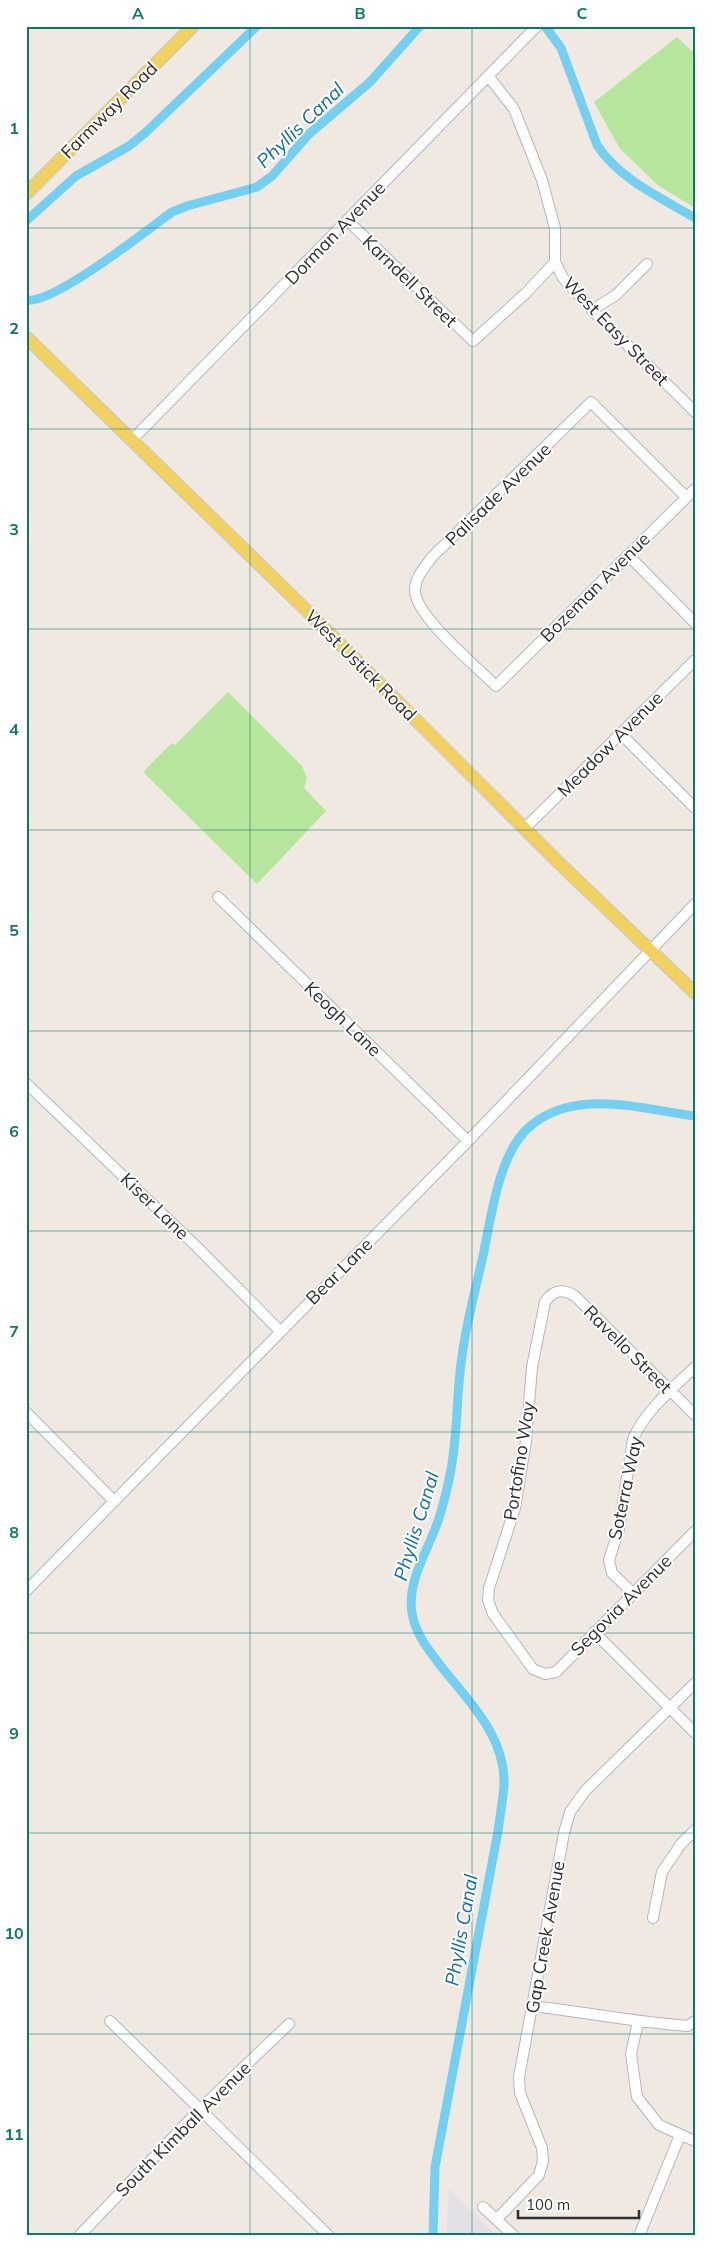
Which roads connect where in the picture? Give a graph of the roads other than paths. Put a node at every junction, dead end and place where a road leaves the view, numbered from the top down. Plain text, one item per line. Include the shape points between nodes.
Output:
1 (192, 26) edge
2 (537, 26) edge
3 (489, 76) junction
4 (26, 194) edge
5 (347, 220) junction
6 (555, 262) junction
7 (646, 264) dead end
8 (592, 310) junction
9 (26, 337) edge
10 (695, 412) edge
11 (132, 440) junction
12 (695, 489) edge
13 (686, 497) junction
14 (628, 555) junction
15 (695, 623) edge
16 (695, 660) edge
17 (496, 686) joint
18 (621, 734) junction
19 (695, 808) edge
20 (525, 828) junction
21 (218, 897) dead end
22 (695, 904) edge
23 (650, 951) junction
24 (695, 994) edge
25 (26, 1083) edge
26 (468, 1141) junction
27 (558, 1290) joint
28 (280, 1331) junction
29 (695, 1367) edge
30 (670, 1392) junction
31 (26, 1412) edge
32 (695, 1415) edge
33 (114, 1501) junction
34 (695, 1531) edge
35 (26, 1591) edge
36 (633, 1593) junction
37 (594, 1632) junction
38 (545, 1674) joint
39 (695, 1684) edge
40 (669, 1709) junction
41 (695, 1733) edge
42 (695, 1830) edge
43 (652, 1918) dead end
44 (532, 2006) junction
45 (110, 2021) dead end
46 (695, 2021) edge
47 (638, 2022) junction
48 (289, 2024) dead end
49 (200, 2109) junction
50 (680, 2135) junction
51 (695, 2141) edge
52 (483, 2207) dead end
53 (496, 2219) junction
54 (79, 2236) edge
55 (329, 2236) edge
56 (514, 2236) edge
57 (639, 2236) edge

1 - 4 main road, Farmway Road
2 - 3 street, Dorman Avenue
3 - 5 street, Dorman Avenue
3 - 6 street, West Easy Street via 514,109 542,180 555,228
5 - 6 street, Karndell Street via 473,341
5 - 11 street, Dorman Avenue
6 - 8 street, West Easy Street via 563,278
7 - 8 street via 616,295
8 - 10 street, West Easy Street
9 - 11 main road, West Ustick Road
11 - 20 main road, West Ustick Road
12 - 13 street, Bozeman Avenue
13 - 14 street, Bozeman Avenue
13 - 17 street, Palisade Avenue via 591,402 432,557 419,575 416,600 428,619
14 - 15 street
14 - 17 street, Bozeman Avenue
16 - 18 street, Meadow Avenue
18 - 19 street
18 - 20 street, Meadow Avenue
20 - 23 main road, West Ustick Road
21 - 26 street, Keogh Lane
22 - 23 street, Bear Lane
23 - 24 main road, West Ustick Road
23 - 26 street, Bear Lane
25 - 28 street, Kiser Lane
26 - 28 street, Bear Lane
27 - 30 street, Ravello Street via 575,1296
27 - 38 street, Portofino Way via 545,1302 532,1367 526,1441 515,1508 488,1600 493,1614 533,1669
28 - 33 street, Bear Lane
29 - 30 street, Soterra Way
30 - 32 street, Ravello Street
30 - 36 street, Soterra Way via 645,1418 633,1439 619,1529 609,1560 612,1573
31 - 33 street
33 - 35 street, Bear Lane
34 - 36 street, Segovia Avenue
36 - 37 street, Segovia Avenue
37 - 38 street, Segovia Avenue via 556,1672
37 - 40 street
39 - 40 street, Gap Creek Avenue
40 - 41 street
40 - 44 street, Gap Creek Avenue via 586,1791 570,1812
42 - 43 street via 662,1872
44 - 47 street
44 - 53 street, Gap Creek Avenue via 519,2077 520,2093 542,2148 543,2161 539,2175
45 - 49 street
46 - 47 street via 688,2026
47 - 50 street via 631,2054 637,2097 659,2125
48 - 49 street, South Kimball Avenue
49 - 54 street, South Kimball Avenue
49 - 55 street
50 - 51 street
50 - 57 street
52 - 53 street
53 - 56 street

